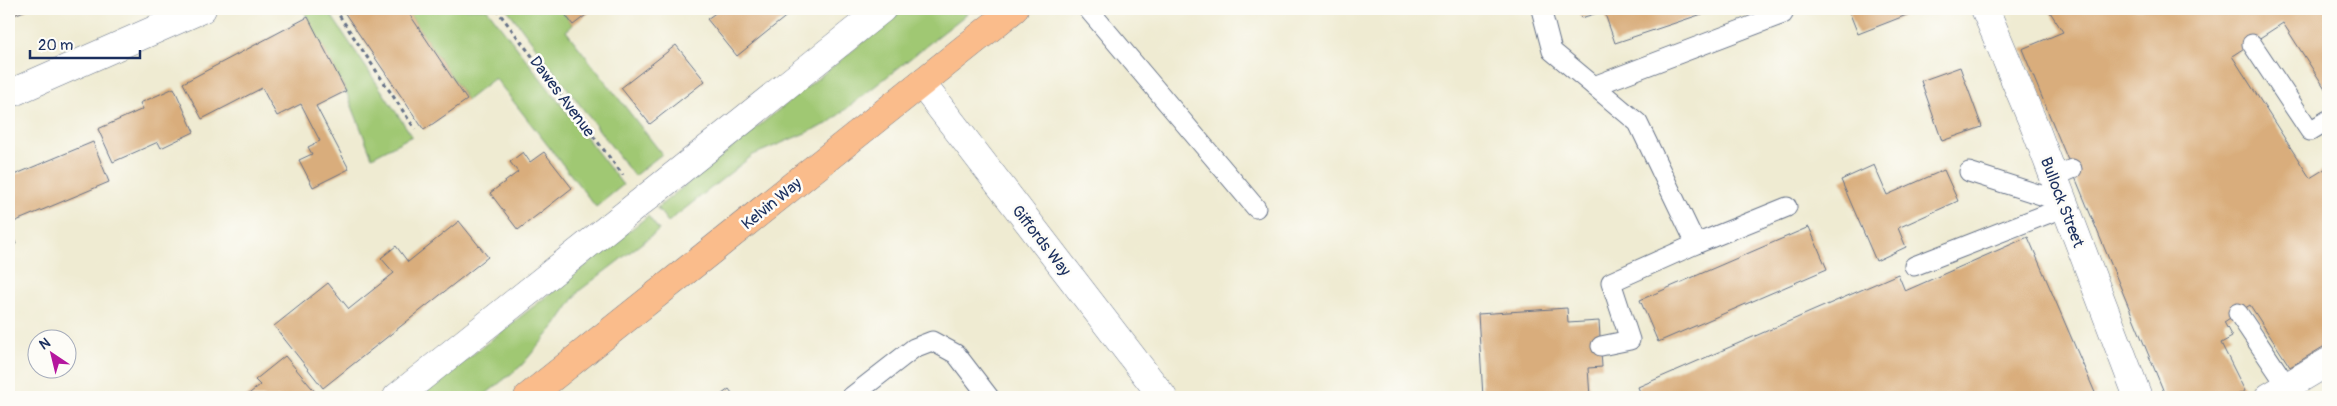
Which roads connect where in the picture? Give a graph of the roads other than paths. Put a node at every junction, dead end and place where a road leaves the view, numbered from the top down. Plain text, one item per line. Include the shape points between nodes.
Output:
1 (202, 9) edge
2 (882, 9) edge
3 (1014, 9) edge
4 (1088, 9) edge
5 (1540, 9) edge
6 (1985, 9) edge
7 (1787, 11) edge
8 (2252, 44) dead end
9 (922, 84) junction
10 (1594, 86) junction
11 (9, 94) edge
12 (2328, 120) edge
13 (1969, 172) dead end
14 (2064, 189) junction
15 (1787, 207) dead end
16 (1256, 208) dead end
17 (1696, 244) junction
18 (1914, 266) dead end
19 (2238, 313) dead end
20 (1601, 346) dead end
21 (2328, 362) edge
22 (2278, 392) edge
23 (397, 397) edge
24 (528, 397) edge
25 (851, 397) edge
26 (989, 397) edge
27 (1163, 397) edge
28 (2138, 397) edge

1 - 11 street
2 - 23 street
3 - 9 main road, Kelvin Way
4 - 16 lane
5 - 10 lane via 1552,51
6 - 14 street, Bullock Street via 2044,128
7 - 10 lane
8 - 12 lane via 2310,131
9 - 24 main road, Kelvin Way
9 - 27 street, Giffords Way
10 - 17 lane via 1638,123
13 - 14 lane
14 - 18 lane
14 - 28 street, Bullock Street
15 - 17 lane
17 - 20 lane via 1611,282 1630,340
19 - 22 lane
21 - 22 street
25 - 26 lane via 914,348 932,341 956,354

